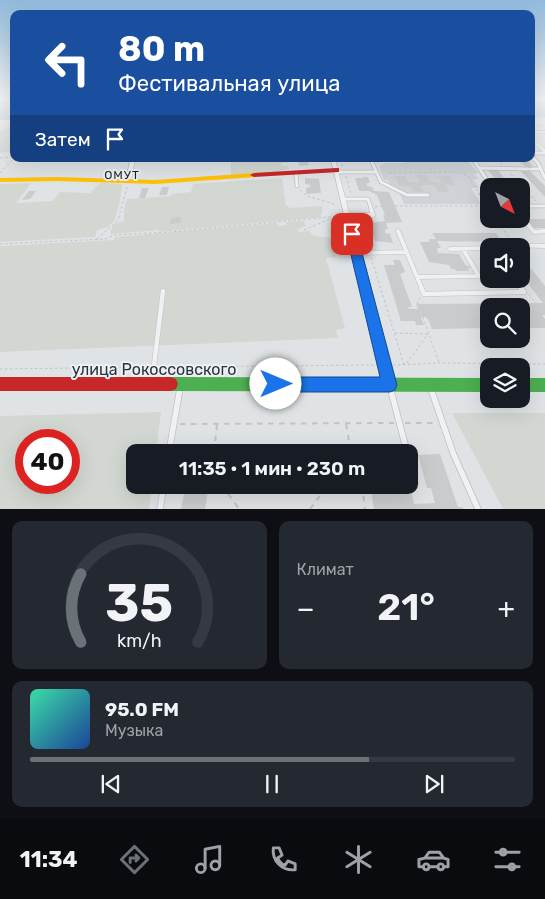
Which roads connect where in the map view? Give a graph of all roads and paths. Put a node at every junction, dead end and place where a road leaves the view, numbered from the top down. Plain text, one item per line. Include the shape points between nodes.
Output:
1 (535, 143) edge
2 (545, 152) edge
3 (535, 160) edge
4 (10, 162) edge
5 (131, 162) edge
6 (334, 162) edge
7 (340, 162) edge
8 (372, 162) edge
9 (475, 162) edge
10 (501, 162) edge
11 (480, 168) junction
12 (506, 168) junction
13 (539, 169) junction
14 (339, 171) junction
15 (376, 172) junction
16 (389, 172) dead end
17 (0, 173) edge
18 (296, 173) junction
19 (485, 178) edge
20 (545, 178) edge
21 (0, 180) edge
22 (128, 181) junction
23 (297, 186) joint
24 (480, 192) edge
25 (428, 195) dead end
26 (479, 195) joint
27 (353, 199) junction
28 (395, 206) dead end
29 (480, 206) edge
30 (530, 206) edge
31 (543, 206) edge
32 (345, 207) junction
33 (358, 215) junction
34 (336, 218) junction
35 (530, 227) edge
36 (304, 230) dead end
37 (398, 231) dead end
38 (545, 232) edge
39 (97, 239) junction
40 (0, 244) edge
41 (530, 246) edge
42 (545, 246) edge
43 (463, 248) junction
44 (480, 248) edge
45 (450, 249) dead end
46 (407, 252) junction
47 (356, 253) junction
48 (370, 253) junction
49 (417, 277) junction
50 (521, 288) edge
51 (163, 291) dead end
52 (524, 292) junction
53 (424, 294) junction
54 (536, 303) dead end
55 (418, 304) dead end
56 (423, 317) dead end
57 (395, 333) junction
58 (429, 334) junction
59 (439, 363) junction
60 (480, 364) edge
61 (530, 364) edge
62 (545, 364) edge
63 (385, 365) junction
64 (405, 365) junction
65 (155, 367) junction
66 (0, 369) edge
67 (0, 384) edge
68 (152, 384) junction
69 (181, 384) junction
70 (430, 384) junction
71 (390, 385) junction
72 (480, 385) edge
73 (530, 385) edge
74 (545, 385) edge
75 (346, 423) junction
76 (400, 423) junction
77 (442, 423) junction
78 (174, 424) junction
79 (217, 424) junction
80 (170, 444) edge
81 (215, 444) edge
82 (350, 444) edge
83 (405, 444) edge
84 (162, 494) edge
85 (228, 494) edge
86 (321, 494) edge
87 (363, 494) edge
88 (160, 509) edge
89 (239, 509) edge
90 (310, 509) edge
91 (365, 509) edge
92 (478, 509) edge

1 - 2 lane
3 - 13 lane
4 - 17 path
5 - 22 street
6 - 14 street
7 - 14 path
8 - 15 lane
9 - 11 lane
10 - 12 path
11 - 12 lane
11 - 19 lane
12 - 13 lane
12 - 31 path
13 - 20 lane
14 - 15 lane
14 - 18 street
14 - 27 path
14 - 32 street
15 - 25 lane via 381,182 407,195
16 - 26 path via 458,172 469,177
18 - 22 street
18 - 23 lane
21 - 22 street
22 - 39 path via 119,220
23 - 32 path via 307,196
24 - 26 path
27 - 32 lane
27 - 33 lane via 368,199 373,215
28 - 29 path
30 - 31 lane
32 - 33 lane
32 - 34 path
32 - 47 street
33 - 48 path
34 - 36 path
34 - 39 path
35 - 38 lane via 534,232
37 - 46 lane
39 - 40 path
41 - 42 lane
43 - 44 lane
43 - 45 lane
43 - 49 lane via 479,276
46 - 48 lane
46 - 49 lane
47 - 48 lane
47 - 63 street
48 - 57 path
49 - 53 lane
50 - 52 lane
51 - 65 lane
52 - 53 lane
52 - 54 path
53 - 55 path
56 - 58 path
57 - 58 path
57 - 64 path
58 - 59 path
58 - 64 path
59 - 60 path
59 - 64 path
61 - 62 path
63 - 64 path
63 - 65 path
63 - 71 street
65 - 66 path
65 - 68 lane
67 - 68 street, улица Рокоссовского
68 - 69 street, улица Рокоссовского
69 - 71 street, улица Рокоссовского
69 - 78 lane
70 - 71 street, улица Рокоссовского
70 - 72 street, улица Рокоссовского
70 - 77 lane
71 - 76 lane
73 - 74 street
75 - 76 path
75 - 79 path
75 - 82 path
76 - 77 path
76 - 83 lane
77 - 92 lane
78 - 79 path
78 - 80 lane
79 - 81 path
84 - 88 lane
85 - 89 path
86 - 90 path
87 - 91 path

